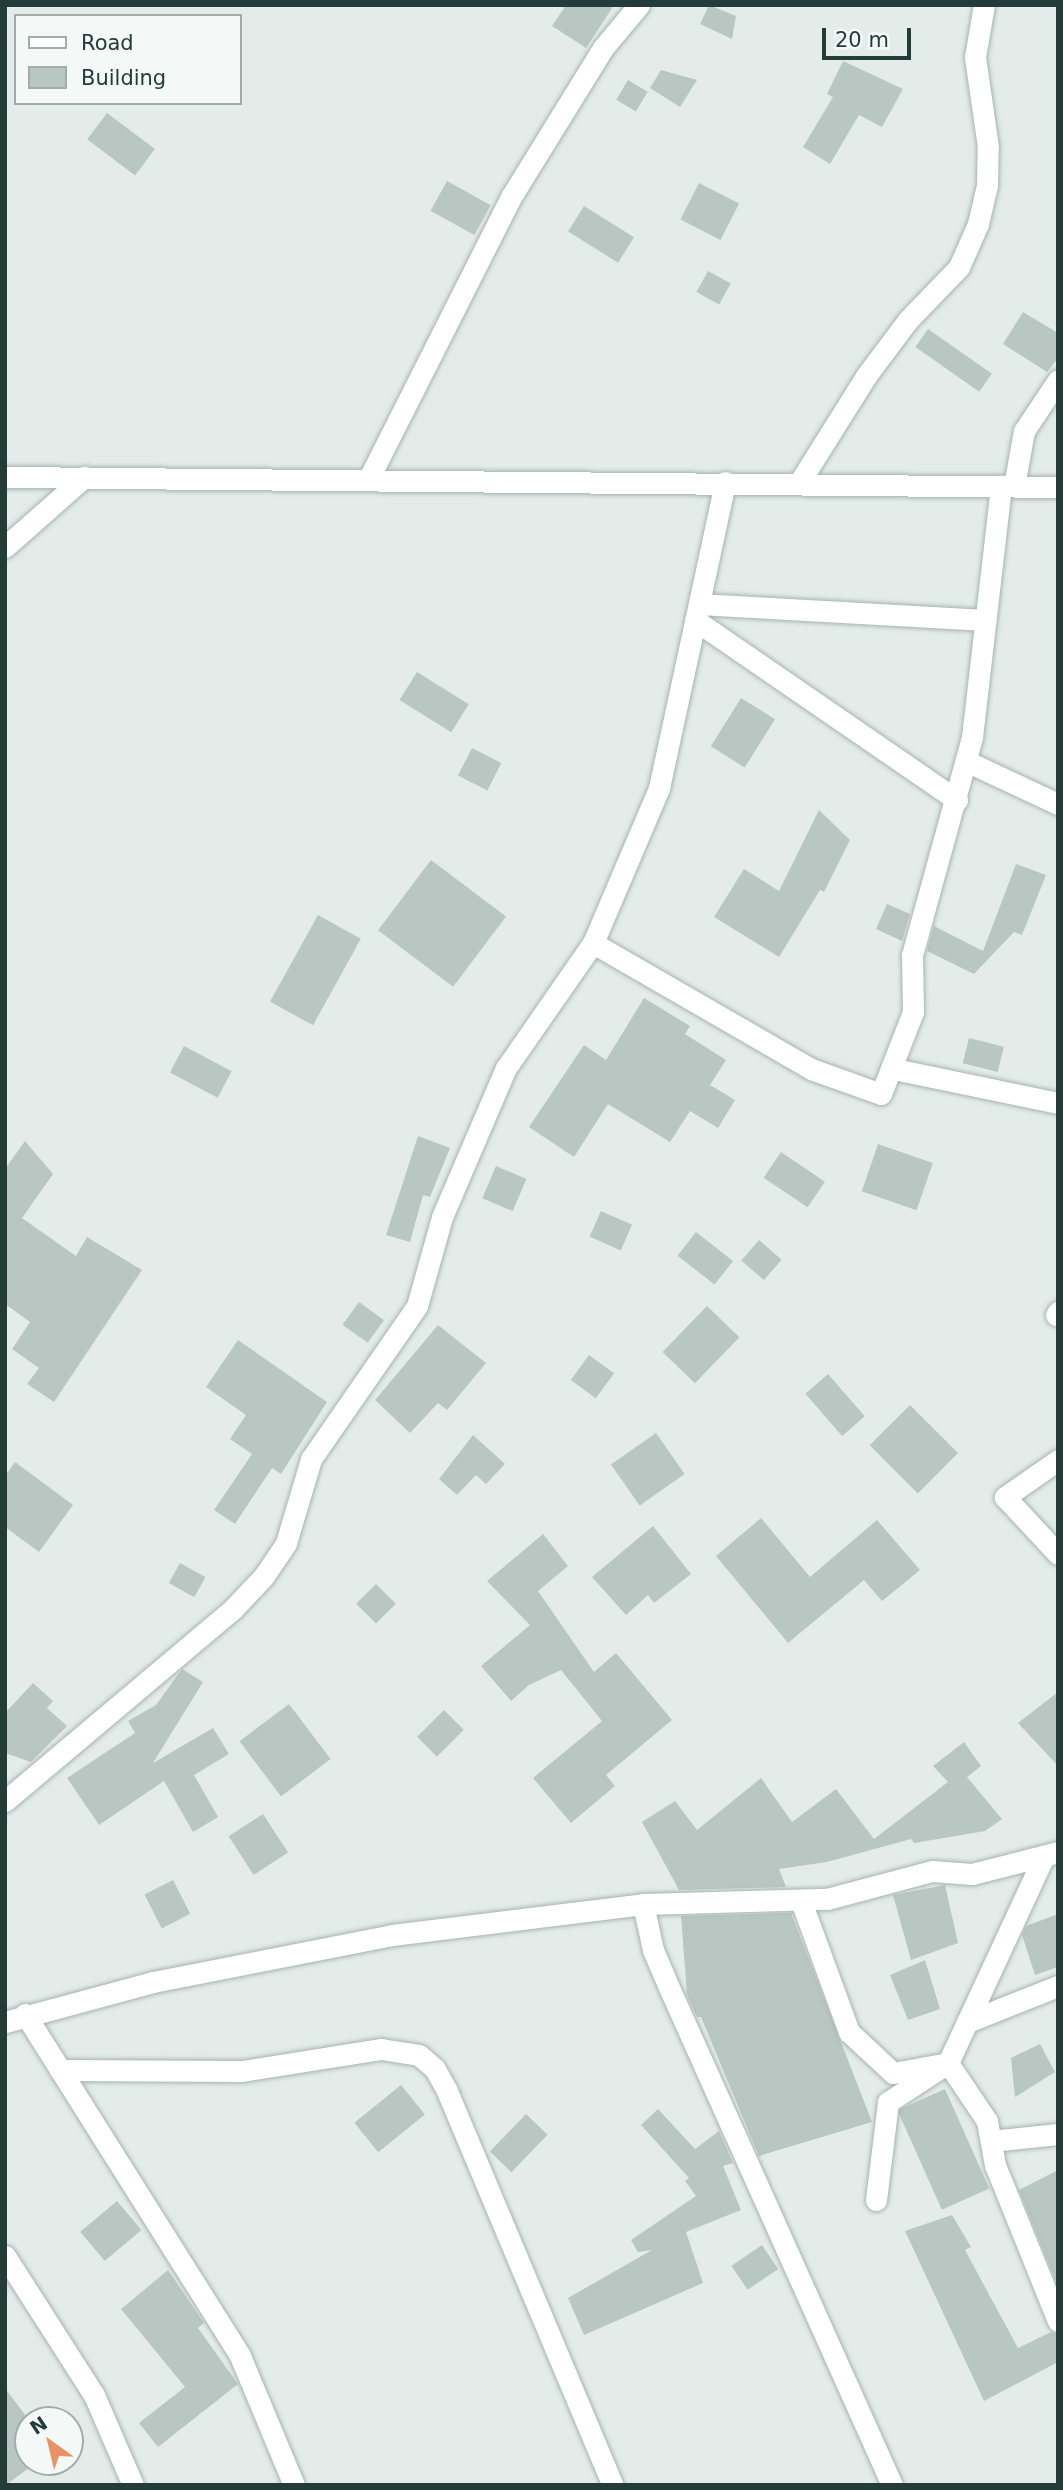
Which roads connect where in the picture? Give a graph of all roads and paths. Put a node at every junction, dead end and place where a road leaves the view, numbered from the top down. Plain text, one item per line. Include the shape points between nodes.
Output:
1 (639, 5) edge
2 (984, 5) edge
3 (1058, 380) edge
4 (5, 477) edge
5 (84, 477) junction
6 (369, 478) junction
7 (725, 482) junction
8 (799, 483) junction
9 (1007, 486) junction
10 (1058, 487) edge
11 (5, 547) edge
12 (697, 612) junction
13 (986, 620) junction
14 (966, 761) junction
15 (957, 800) junction
16 (1058, 804) edge
17 (593, 943) junction
18 (894, 1069) junction
19 (1058, 1103) edge
20 (1058, 1460) edge
21 (1058, 1555) edge
22 (5, 1801) edge
23 (1051, 1854) edge
24 (801, 1901) junction
25 (643, 1904) junction
26 (1058, 1986) edge
27 (15, 2018) edge
28 (967, 2022) junction
29 (948, 2063) junction
30 (60, 2070) junction
31 (1058, 2134) edge
32 (991, 2141) junction
33 (876, 2200) dead end
34 (5, 2256) edge
35 (1058, 2321) edge
36 (133, 2485) edge
37 (294, 2485) edge
38 (612, 2485) edge
39 (892, 2485) edge

1 - 6 street via 603,48 511,197
2 - 8 street via 975,57 988,147 987,186 978,224 959,267 908,320 866,376
3 - 9 street via 1024,431
4 - 5 street
5 - 6 street
5 - 11 street
6 - 7 street
7 - 8 street
7 - 12 street
8 - 9 street
9 - 10 street
9 - 13 street
12 - 13 street
12 - 15 street
12 - 17 street via 659,788
13 - 14 street
14 - 15 street
14 - 16 street
15 - 18 street via 915,944 913,1012
17 - 18 street via 811,1069 881,1094
17 - 22 street via 506,1068 442,1217 417,1306 311,1459 286,1543 264,1576 233,1609
18 - 19 street
20 - 21 street via 1004,1497
23 - 24 street via 972,1874 932,1871 827,1899
23 - 28 street
24 - 25 street
24 - 29 street via 849,2032 893,2073
25 - 27 street via 391,1935 153,1982
25 - 39 street via 653,1950
26 - 28 street
27 - 30 street
28 - 29 street
29 - 32 street via 987,2121
29 - 33 street via 888,2102
30 - 37 street via 240,2357
30 - 38 street via 242,2071 381,2049 419,2054 435,2069 447,2091
31 - 32 street
32 - 35 street via 1024,2244
34 - 36 street via 94,2395

